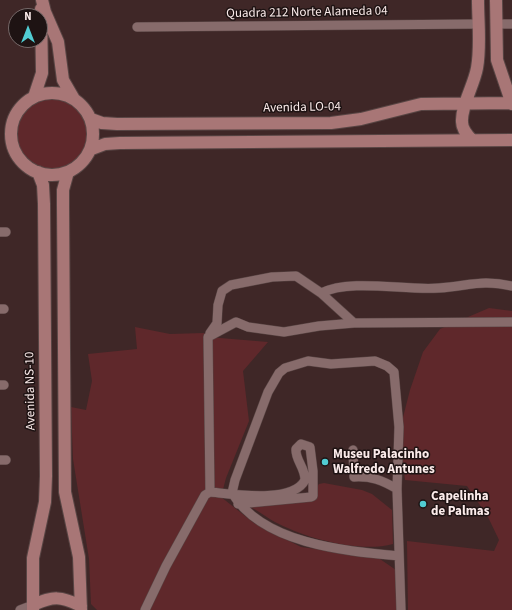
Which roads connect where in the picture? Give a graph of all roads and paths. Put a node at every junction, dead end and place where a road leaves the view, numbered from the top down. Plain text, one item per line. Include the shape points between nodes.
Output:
1 (42, 0) edge
2 (478, 0) edge
3 (496, 0) edge
4 (478, 24) junction
5 (496, 24) junction
6 (512, 24) edge
7 (137, 27) dead end
8 (34, 97) junction
9 (74, 99) junction
10 (466, 103) junction
11 (512, 103) edge
12 (91, 119) junction
13 (6, 125) edge
14 (510, 138) edge
15 (472, 140) junction
16 (0, 146) edge
17 (92, 149) junction
18 (15, 153) junction
19 (38, 172) junction
20 (68, 172) junction
21 (512, 286) edge
22 (321, 294) junction
23 (512, 322) edge
24 (354, 323) junction
25 (208, 337) junction
26 (353, 450) dead end
27 (397, 489) junction
28 (210, 492) junction
29 (232, 493) junction
30 (238, 504) junction
31 (399, 556) junction
32 (33, 608) edge
33 (83, 609) edge
34 (20, 610) edge
35 (145, 610) edge
36 (402, 610) edge

1 - 8 street via 42,73
1 - 9 street via 44,12 58,42 63,80
2 - 4 street
3 - 5 street
4 - 7 street, Quadra 212 Norte Alameda 04
4 - 10 street via 478,59 474,82
5 - 6 street
5 - 11 street via 497,60
8 - 9 street via 54,93
8 - 13 street via 21,107
9 - 12 street via 84,107
10 - 11 street, Avenida LO-04
10 - 12 street, Avenida LO-04 via 422,104 338,122 117,124
10 - 15 street via 462,122 465,132
12 - 17 street via 94,129
13 - 18 street
14 - 15 street
15 - 17 street via 120,143 105,144
16 - 18 street
17 - 20 street via 81,163
18 - 19 street via 25,164
19 - 20 street via 50,175
19 - 32 street, Avenida NS-10 via 44,204 46,476 44,507 33,558
20 - 33 street via 62,205 64,468 67,506 79,557
21 - 22 street via 480,282 439,289 364,286 330,289
22 - 24 street
22 - 25 street via 296,276 272,277 231,285 222,291 217,323
23 - 24 street
24 - 25 street via 284,332 248,327 236,322
25 - 28 street
26 - 27 street via 354,477 378,478
27 - 29 street via 399,427 394,372 375,361 331,364 302,361 285,368 273,381
27 - 31 street
28 - 29 street
28 - 35 street via 201,500
29 - 30 street
29 - 30 street via 272,496 299,487 304,480 305,472 296,449 301,444 310,447 314,485 311,497
30 - 31 street via 279,531 310,543 344,550
31 - 36 street
32 - 33 street via 50,598 56,598 70,601
32 - 34 street

